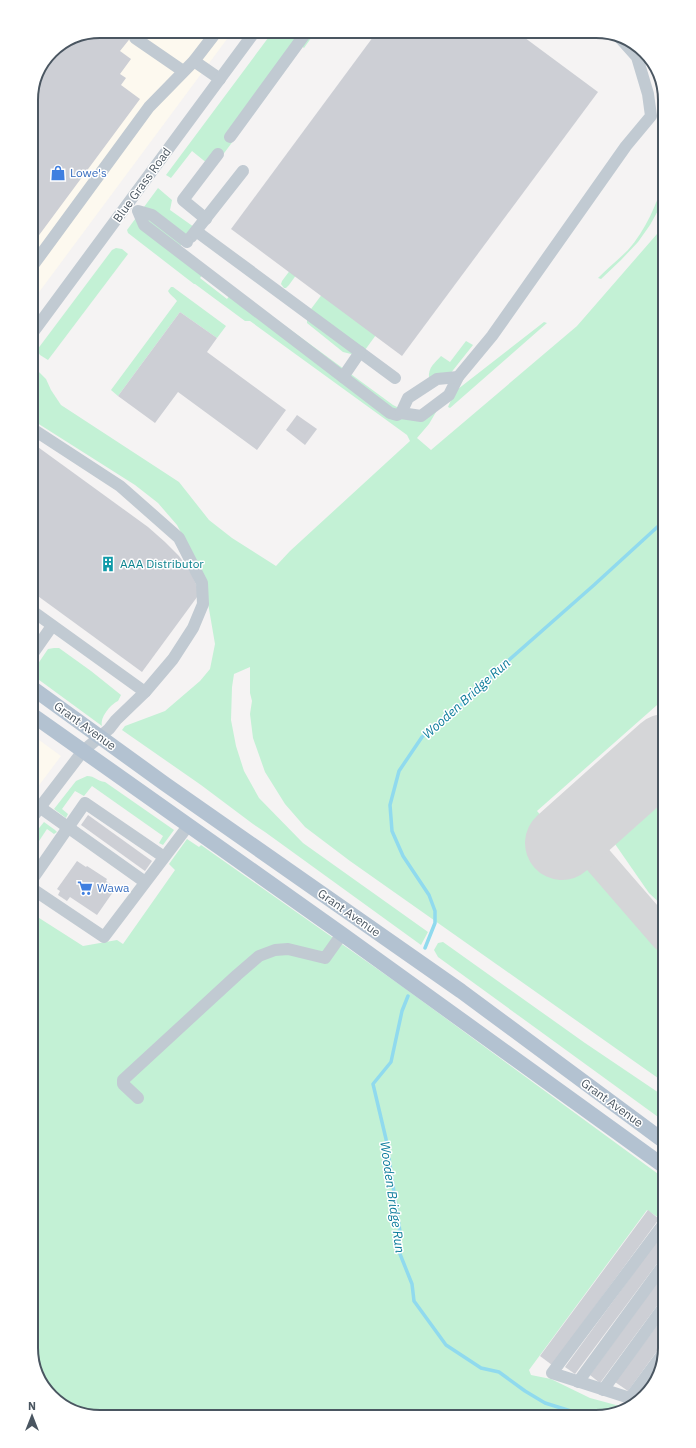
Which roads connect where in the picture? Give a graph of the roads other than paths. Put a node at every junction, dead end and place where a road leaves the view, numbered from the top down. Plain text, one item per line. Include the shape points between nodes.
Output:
1 (135, 38) dead end
2 (212, 38) edge
3 (250, 38) edge
4 (302, 38) edge
5 (627, 46) edge
6 (194, 61) junction
7 (183, 71) junction
8 (220, 78) junction
9 (230, 137) dead end
10 (218, 154) dead end
11 (243, 171) dead end
12 (127, 204) junction
13 (138, 211) junction
14 (206, 218) junction
15 (196, 230) junction
16 (187, 242) junction
17 (180, 253) junction
18 (38, 258) edge
19 (38, 326) edge
20 (360, 352) junction
21 (342, 377) junction
22 (458, 377) junction
23 (394, 378) dead end
24 (401, 413) junction
25 (38, 433) edge
26 (38, 615) edge
27 (52, 626) junction
28 (38, 646) edge
29 (38, 692) edge
30 (144, 692) junction
31 (38, 719) edge
32 (101, 737) junction
33 (83, 751) junction
34 (38, 801) edge
35 (38, 806) edge
36 (188, 826) junction
37 (68, 828) junction
38 (164, 857) junction
39 (38, 871) edge
40 (145, 882) junction
41 (38, 893) edge
42 (342, 934) junction
43 (138, 1098) dead end
44 (658, 1137) edge
45 (658, 1162) edge
46 (658, 1231) edge
47 (658, 1273) edge
48 (658, 1315) edge
49 (656, 1364) edge
50 (578, 1382) junction
51 (603, 1390) junction
52 (634, 1397) edge
53 (632, 1399) edge

1 - 7 street
2 - 6 street
3 - 8 street, Blue Grass Road
4 - 9 street
5 - 22 street via 637,57 648,94 651,116 626,146 492,336
6 - 7 street
6 - 8 street
7 - 18 street via 149,107
8 - 12 street, Blue Grass Road
10 - 14 street via 183,200
11 - 14 street
12 - 13 street
12 - 19 street, Blue Grass Road
13 - 16 street via 152,215
13 - 17 street via 144,225
14 - 15 street
15 - 16 street
15 - 20 street
16 - 17 street
17 - 21 street
20 - 21 street
20 - 23 street
21 - 24 street via 390,413
22 - 24 street via 437,379 408,398
22 - 24 street via 449,395 421,416
25 - 30 street via 120,486 179,538 202,583 203,604 193,628 173,659
26 - 27 street
27 - 28 street
27 - 30 street
29 - 32 main road, Grant Avenue
30 - 32 street
31 - 33 main road, Grant Avenue
32 - 33 street
32 - 44 main road, Grant Avenue via 461,991
33 - 34 street
33 - 36 main road, Grant Avenue
35 - 37 street
36 - 38 street
36 - 42 main road, Grant Avenue
37 - 38 street via 85,803
37 - 39 street
37 - 40 street
38 - 40 street
40 - 41 street via 104,937
42 - 43 street via 325,958 288,949 275,950 259,956 123,1080 123,1084
42 - 45 main road, Grant Avenue
46 - 50 street via 552,1373
47 - 50 street
48 - 51 street
49 - 52 street
50 - 51 street
51 - 53 street

